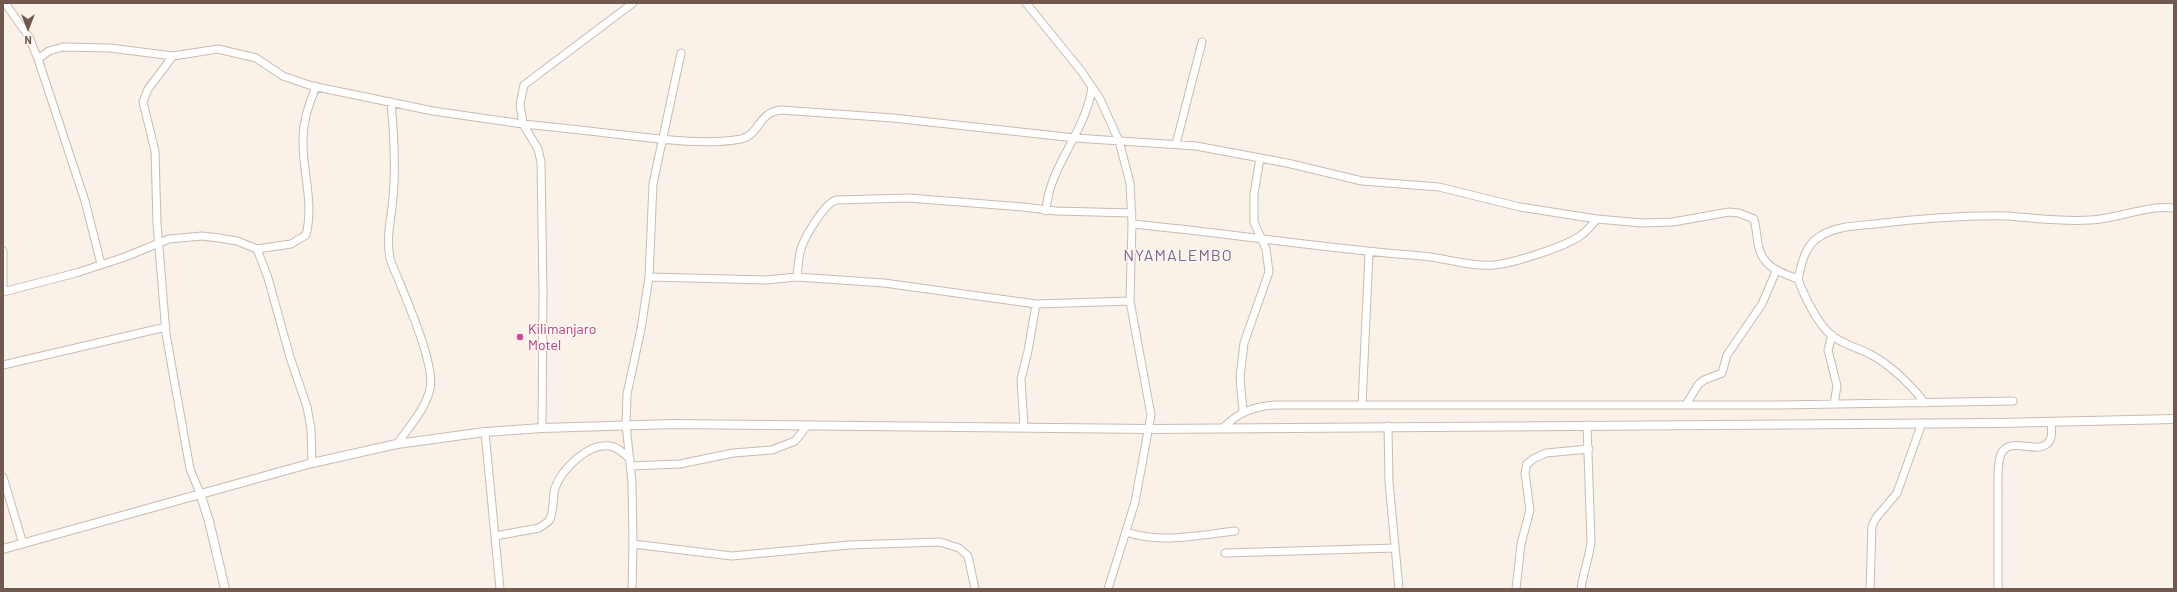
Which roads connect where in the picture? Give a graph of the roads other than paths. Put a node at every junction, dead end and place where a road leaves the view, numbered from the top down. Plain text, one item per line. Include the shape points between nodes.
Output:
1 (5, 3) edge
2 (633, 3) edge
3 (1026, 3) edge
4 (1202, 42) dead end
5 (681, 53) dead end
6 (173, 56) junction
7 (38, 58) junction
8 (316, 86) junction
9 (1092, 87) junction
10 (391, 102) junction
11 (523, 124) junction
12 (1075, 138) junction
13 (662, 140) junction
14 (1119, 141) junction
15 (1176, 144) junction
16 (1260, 158) junction
17 (2174, 208) edge
18 (1046, 210) junction
19 (1132, 213) junction
20 (1597, 219) junction
21 (1132, 224) junction
22 (1261, 237) junction
23 (159, 243) junction
24 (256, 249) junction
25 (3, 251) edge
26 (1369, 253) junction
27 (101, 264) junction
28 (1776, 271) junction
29 (649, 277) junction
30 (797, 278) junction
31 (1798, 279) junction
32 (3, 292) edge
33 (1130, 301) junction
34 (1036, 304) junction
35 (166, 327) junction
36 (1832, 335) junction
37 (3, 365) edge
38 (2013, 401) dead end
39 (1688, 403) junction
40 (1926, 403) junction
41 (1834, 404) junction
42 (1362, 405) junction
43 (1243, 411) junction
44 (2174, 419) edge
45 (2051, 422) junction
46 (1922, 423) junction
47 (626, 424) junction
48 (807, 426) junction
49 (1388, 426) junction
50 (1587, 426) junction
51 (1024, 427) junction
52 (542, 428) junction
53 (1223, 428) junction
54 (1150, 429) junction
55 (485, 432) junction
56 (397, 444) junction
57 (1588, 449) junction
58 (312, 463) junction
59 (630, 463) junction
60 (3, 477) edge
61 (200, 493) junction
62 (1235, 531) dead end
63 (1126, 532) junction
64 (495, 536) junction
65 (23, 544) junction
66 (633, 544) junction
67 (1395, 548) junction
68 (3, 550) edge
69 (1224, 553) dead end
70 (225, 589) edge
71 (500, 589) edge
72 (632, 589) edge
73 (975, 589) edge
74 (1108, 589) edge
75 (1399, 589) edge
76 (1516, 589) edge
77 (1581, 589) edge
78 (1870, 589) edge
79 (1998, 589) edge

1 - 7 street via 21,24
2 - 11 street via 524,85 520,104
3 - 9 street
4 - 15 street
5 - 13 street
6 - 7 street via 110,48 72,47 49,51
6 - 8 street via 208,49 222,50 256,58 283,76
6 - 23 street via 148,89 143,102 155,151 155,198
7 - 27 street via 85,201
8 - 10 street
8 - 24 street via 303,125 309,199 306,235 291,244
9 - 12 street via 1087,112
9 - 14 street
10 - 11 street
10 - 56 street via 394,173 388,246 390,259 422,342 430,376 426,402
11 - 13 street
11 - 52 street via 538,149 541,162
12 - 13 street via 893,118 781,110 767,114 752,133 741,138
12 - 14 street
12 - 18 street via 1050,185
13 - 29 street via 653,184
14 - 15 street
14 - 19 street via 1130,183
15 - 16 street
16 - 20 street via 1362,181 1439,187 1520,207
16 - 22 street via 1254,222
17 - 31 street via 2151,209 2090,220 1976,216 1847,227 1828,232 1809,246
18 - 19 street
18 - 30 street via 909,198 836,200 824,210 803,244
19 - 21 street
20 - 26 street via 1585,232 1572,240 1512,261 1495,264 1467,264 1434,258
20 - 28 street via 1673,222 1729,212 1750,216 1754,219 1763,260
21 - 22 street
21 - 33 street
22 - 26 street
22 - 43 street via 1266,249 1269,272 1244,343 1240,378
23 - 24 street via 168,239 202,236 236,241
23 - 27 street
23 - 35 street
24 - 58 street via 268,278 306,407 311,429
25 - 32 street
26 - 42 street
27 - 32 street
28 - 31 street
28 - 39 street via 1762,304 1727,354 1722,373 1698,385
29 - 30 street via 751,280
29 - 47 street via 641,329 628,383
30 - 34 street via 891,284
31 - 36 street via 1812,306
33 - 34 street
33 - 54 street via 1150,406
34 - 51 street via 1021,379
35 - 37 street
35 - 61 street via 190,469
36 - 40 street via 1886,365 1906,381
36 - 41 street via 1828,350 1836,386
38 - 40 street
39 - 41 street
39 - 42 street
40 - 41 street
42 - 43 street via 1270,405
43 - 53 street
44 - 45 street
45 - 46 street
45 - 79 street via 2051,437 2047,443 2035,447 2011,446 2001,454 1998,491
46 - 50 street
46 - 78 street via 1897,493 1872,526
47 - 48 street
47 - 52 street
47 - 59 street
48 - 51 street
48 - 59 street via 795,441 772,450 733,453 680,464
49 - 50 street
49 - 53 street
49 - 67 street via 1389,482
50 - 57 street
51 - 54 street
52 - 55 street
53 - 54 street
54 - 63 street
55 - 56 street
55 - 64 street
56 - 58 street
57 - 76 street via 1546,454 1527,464 1525,473 1530,510 1521,544
57 - 77 street via 1591,540
58 - 61 street
59 - 64 street via 617,448 610,446 598,447 585,453 558,480 549,521 539,528
59 - 66 street
60 - 65 street
61 - 65 street
61 - 70 street
62 - 63 street via 1161,538
63 - 74 street
64 - 71 street
65 - 68 street
66 - 72 street
66 - 73 street via 732,556 849,545 940,542 960,548 968,556
67 - 69 street
67 - 75 street

